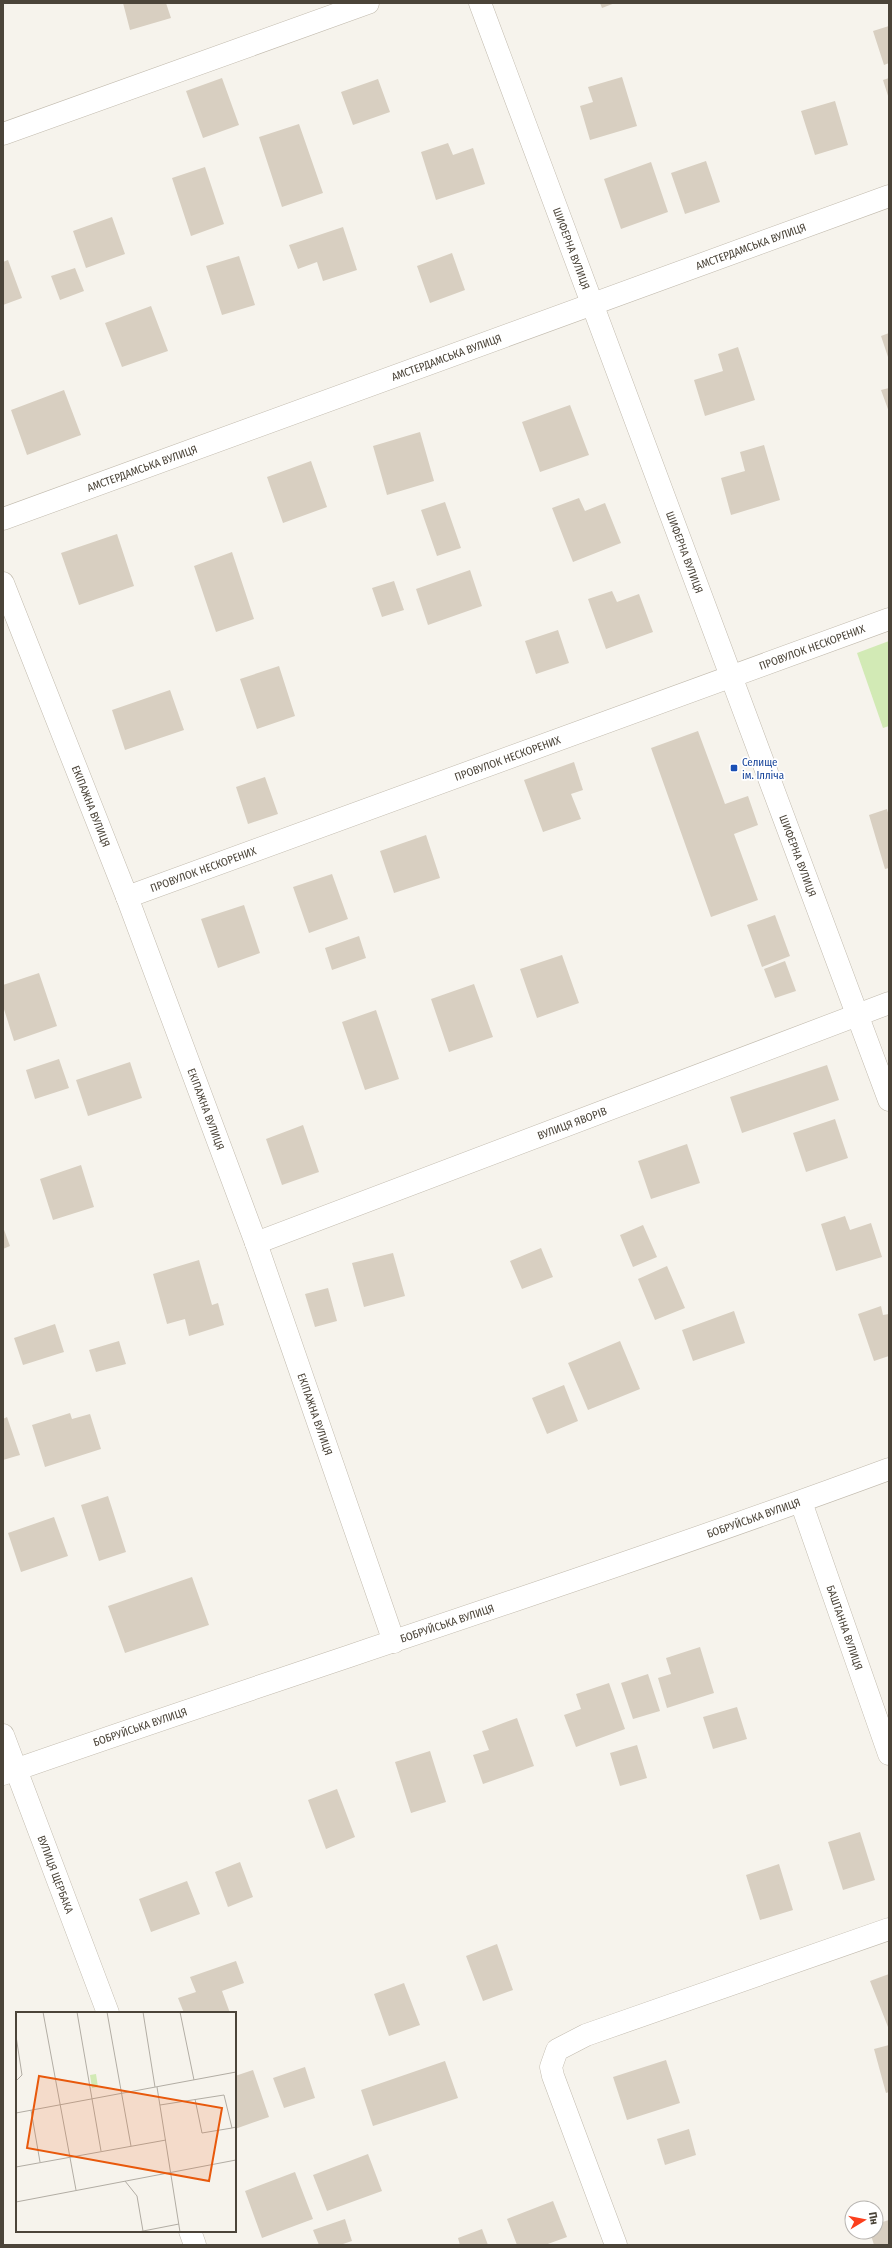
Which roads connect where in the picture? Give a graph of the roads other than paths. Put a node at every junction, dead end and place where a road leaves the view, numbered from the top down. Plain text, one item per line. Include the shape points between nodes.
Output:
1 (368, 3) edge
2 (480, 3) edge
3 (3, 134) edge
4 (889, 196) edge
5 (593, 305) junction
6 (3, 519) edge
7 (3, 582) edge
8 (889, 619) edge
9 (732, 676) junction
10 (127, 897) junction
11 (889, 1003) edge
12 (856, 1015) junction
13 (889, 1100) edge
14 (256, 1243) junction
15 (889, 1469) edge
16 (800, 1502) junction
17 (394, 1642) junction
18 (3, 1735) edge
19 (889, 1754) edge
20 (9, 1771) edge
21 (889, 1930) edge
22 (108, 2012) edge
23 (190, 2232) edge
24 (195, 2245) edge
25 (616, 2245) edge

1 - 3 street
2 - 5 street, ШИФЕРНА ВУЛИЦЯ
4 - 5 street, АМСТЕРДАМСЬКА ВУЛИЦЯ
5 - 6 street, АМСТЕРДАМСЬКА ВУЛИЦЯ
5 - 9 street, ШИФЕРНА ВУЛИЦЯ
7 - 10 street, ЕКІПАЖНА ВУЛИЦЯ
8 - 9 street, ПРОВУЛОК НЕСКОРЕНИХ
9 - 10 street, ПРОВУЛОК НЕСКОРЕНИХ
9 - 12 street, ШИФЕРНА ВУЛИЦЯ
10 - 14 street, ЕКІПАЖНА ВУЛИЦЯ
11 - 12 street, ВУЛИЦЯ ЯВОРІВ
12 - 13 street, ШИФЕРНА ВУЛИЦЯ
12 - 14 street, ВУЛИЦЯ ЯВОРІВ
14 - 17 street, ЕКІПАЖНА ВУЛИЦЯ
15 - 16 street, БОБРУЙСЬКА ВУЛИЦЯ
16 - 17 street, БОБРУЙСЬКА ВУЛИЦЯ
16 - 19 street, БАШТАННА ВУЛИЦЯ
17 - 20 street, БОБРУЙСЬКА ВУЛИЦЯ
18 - 20 street, ВУЛИЦЯ ЩЕРБАКА
20 - 22 street, ВУЛИЦЯ ЩЕРБАКА
21 - 25 street via 586,2035 557,2050 551,2067 553,2076
23 - 24 street

